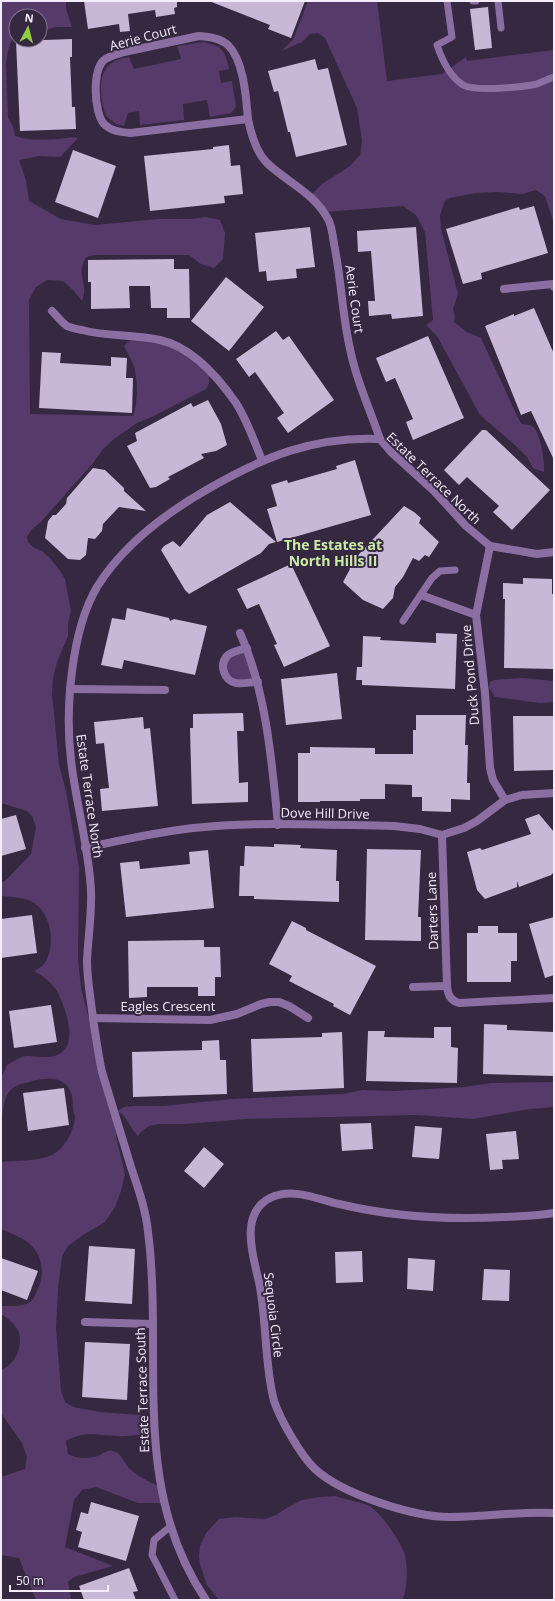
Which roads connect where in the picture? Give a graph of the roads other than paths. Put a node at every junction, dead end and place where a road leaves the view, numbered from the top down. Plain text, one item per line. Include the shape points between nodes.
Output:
1 (447, 1) edge
2 (473, 1) edge
3 (476, 1) edge
4 (498, 1) edge
5 (501, 28) dead end
6 (554, 77) edge
7 (248, 119) junction
8 (554, 285) edge
9 (504, 289) dead end
10 (52, 311) dead end
11 (380, 439) junction
12 (262, 460) junction
13 (490, 546) junction
14 (554, 552) edge
15 (455, 570) dead end
16 (421, 595) junction
17 (476, 614) junction
18 (404, 621) dead end
19 (240, 633) dead end
20 (247, 648) junction
21 (258, 682) junction
22 (70, 689) junction
23 (165, 690) dead end
24 (554, 793) edge
25 (505, 800) junction
26 (278, 825) junction
27 (442, 835) junction
28 (85, 848) junction
29 (447, 986) junction
30 (413, 987) dead end
31 (554, 998) edge
32 (93, 1018) junction
33 (308, 1018) dead end
34 (133, 1172) joint
35 (554, 1213) edge
36 (85, 1322) dead end
37 (152, 1324) junction
38 (554, 1513) edge
39 (171, 1526) junction
40 (175, 1600) edge
41 (206, 1600) edge

1 - 6 lane via 452,37 437,45 448,70 462,85 492,89 536,84
2 - 3 lane
4 - 5 lane
7 - 7 street, Aerie Court via 130,133 117,132 100,120 96,75 103,61 112,56 187,38 212,37 228,46 239,62
7 - 11 street, Aerie Court via 261,155 267,163 310,196 330,223 356,376
8 - 9 street
10 - 12 street via 68,327 91,333 160,340 191,355 215,376 236,403
11 - 12 street, Estate Terrace North via 343,439 325,442
11 - 13 street, Estate Terrace North via 466,526
12 - 22 street, Estate Terrace North via 187,501 144,533 116,561 88,604 74,659
13 - 14 street via 537,554
13 - 17 street, Duck Pond Drive
15 - 16 lane via 440,571
16 - 17 street
16 - 18 lane
17 - 25 street, Duck Pond Drive via 490,768 493,780
19 - 20 street
20 - 21 street
20 - 21 street via 228,656 224,660 223,670 225,675 237,684
21 - 26 street
22 - 23 street
22 - 28 street, Estate Terrace North via 71,759
24 - 25 street via 522,795
25 - 27 street via 477,821
26 - 27 street, Dove Hill Drive via 394,826
26 - 28 street, Dove Hill Drive via 192,828
27 - 29 street, Darters Lane
28 - 32 street, Estate Terrace North via 91,891 88,962
29 - 30 street
29 - 31 street via 450,998 459,1003
32 - 33 street, Eagles Crescent via 210,1020 274,1002 289,1006
32 - 34 street, Estate Terrace North via 102,1072
34 - 37 street, Estate Terrace South via 148,1230 152,1264
35 - 38 street, Sequoia Circle via 477,1219 419,1217 381,1213 310,1196 286,1193 267,1200 258,1208 250,1238 262,1302 270,1385 275,1404 297,1445 313,1468 349,1491 422,1514 448,1517
36 - 37 street
37 - 39 street, Estate Terrace South via 156,1459 160,1487
39 - 40 lane via 154,1540 152,1555
39 - 41 street, Estate Terrace South via 181,1553

